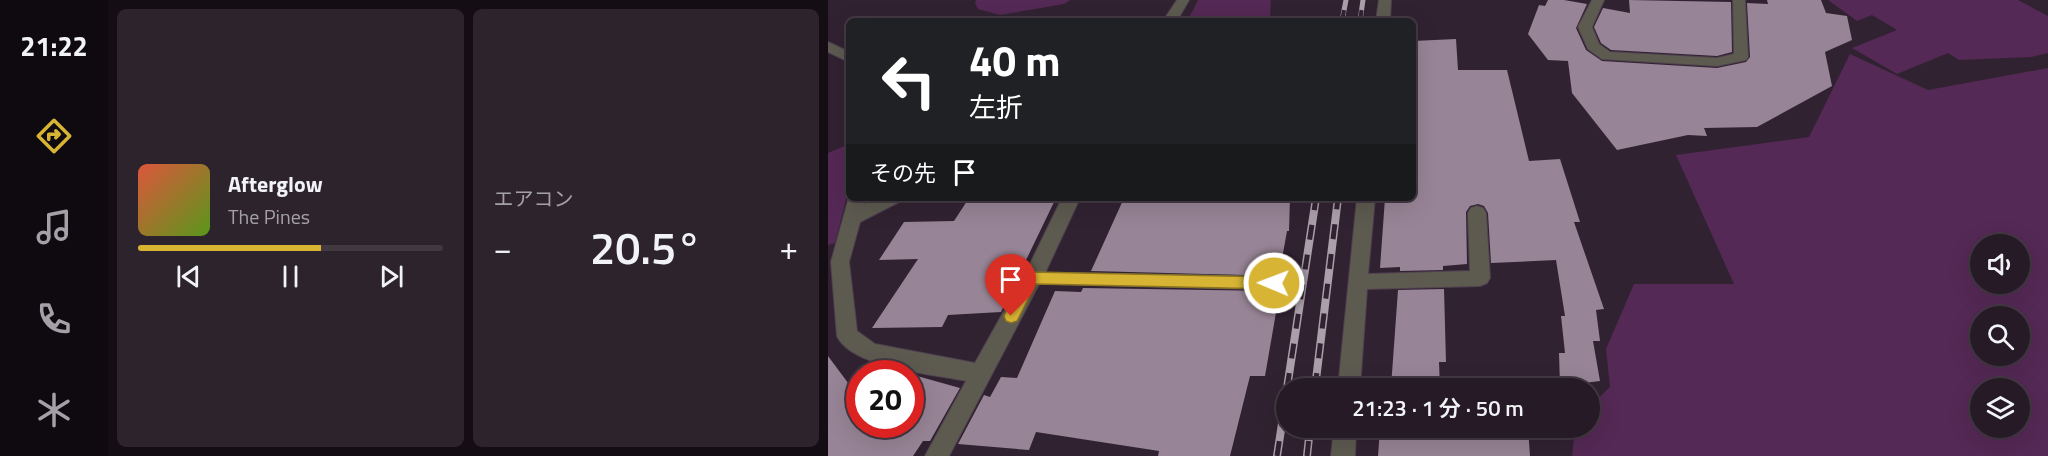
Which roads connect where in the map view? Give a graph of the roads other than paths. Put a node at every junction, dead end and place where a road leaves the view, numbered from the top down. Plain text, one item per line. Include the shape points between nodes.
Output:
1 (1183, 0) edge
2 (1384, 0) edge
3 (1598, 0) edge
4 (1739, 0) edge
5 (1172, 18) edge
6 (1383, 18) edge
7 (828, 46) edge
8 (846, 56) edge
9 (881, 201) edge
10 (1070, 201) edge
11 (1366, 201) edge
12 (854, 208) edge
13 (1477, 213) dead end
14 (1032, 278) junction
15 (1358, 282) junction
16 (1274, 283) dead end
17 (980, 374) junction
18 (1350, 378) edge
19 (1344, 438) edge
20 (937, 456) edge
21 (1343, 456) edge

1 - 5 street
2 - 6 street
3 - 4 street via 1584,27 1593,46 1607,56 1717,62 1741,57
7 - 8 street
9 - 12 street
10 - 14 street
11 - 15 street
12 - 17 street via 840,262 847,336 870,352
13 - 15 street via 1480,278
14 - 16 lane
14 - 17 street
15 - 18 street
17 - 20 street
19 - 21 street

